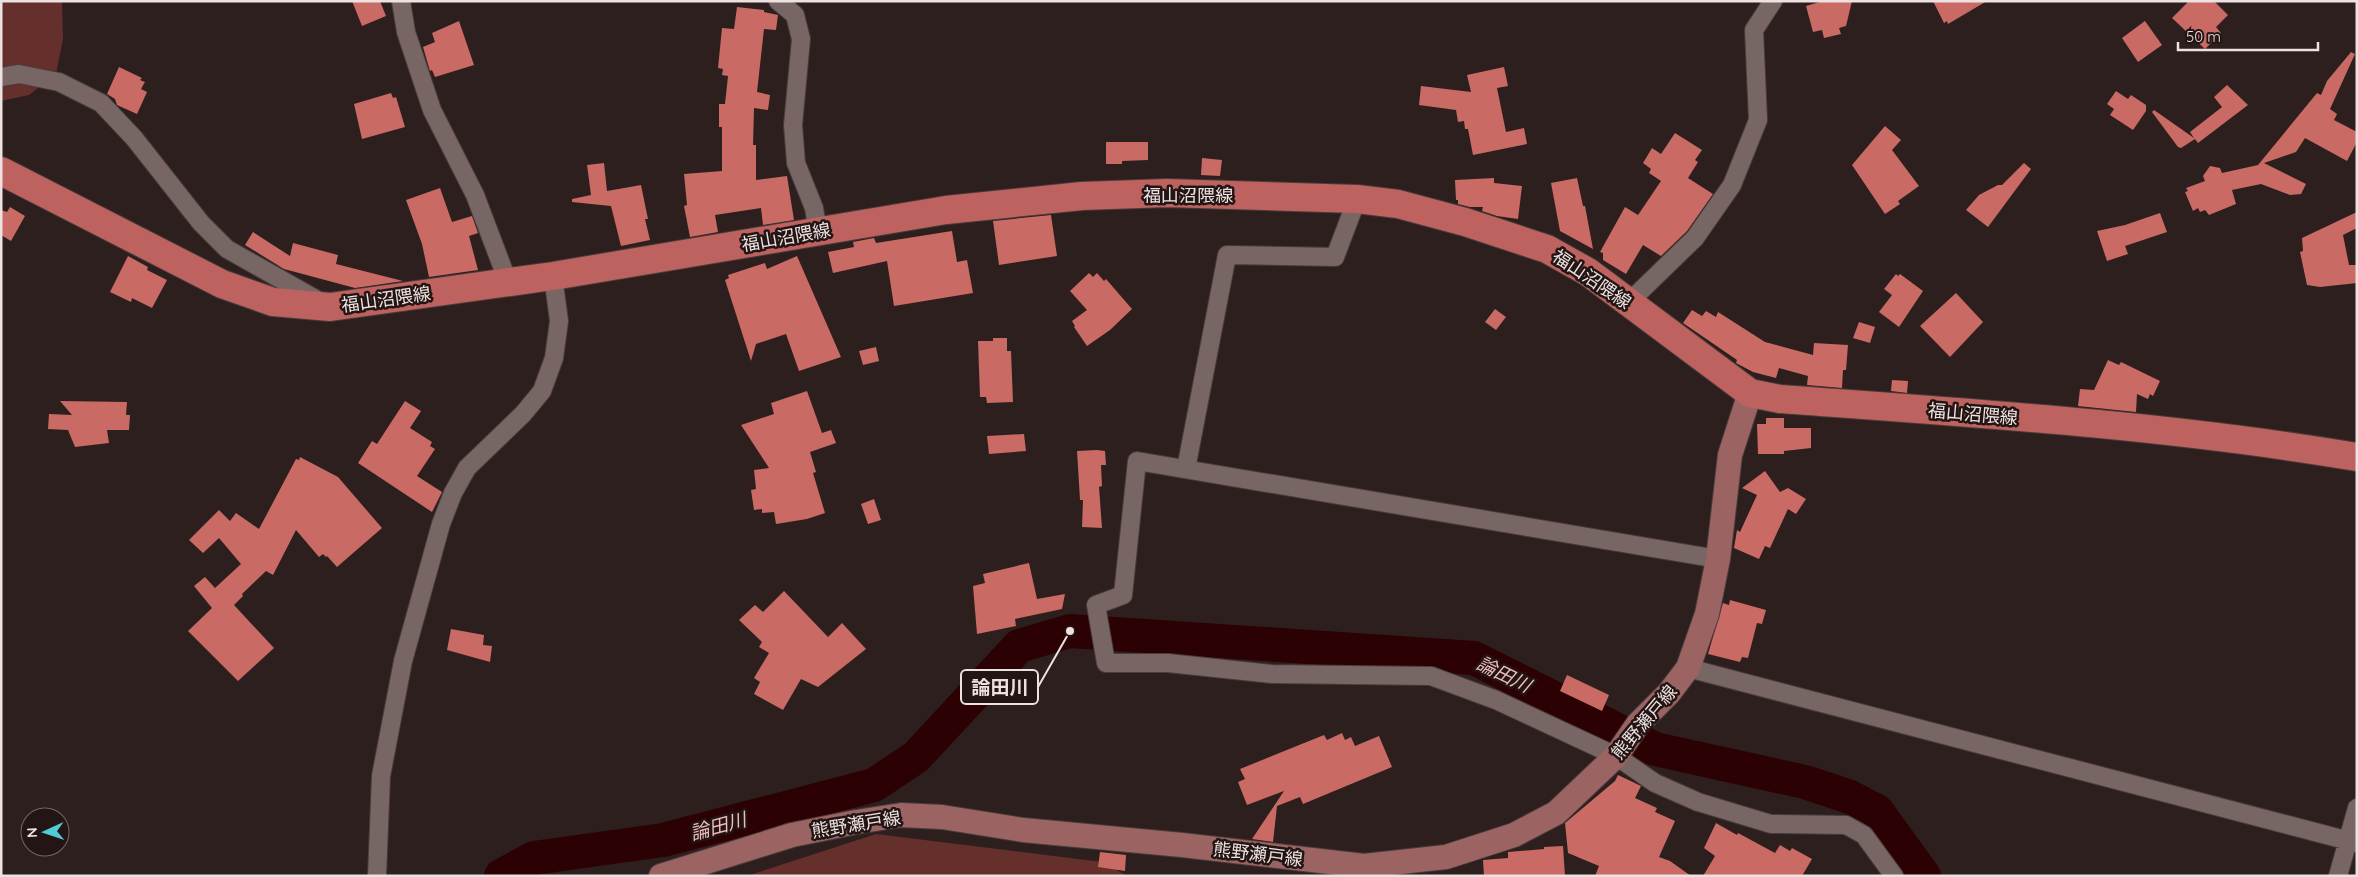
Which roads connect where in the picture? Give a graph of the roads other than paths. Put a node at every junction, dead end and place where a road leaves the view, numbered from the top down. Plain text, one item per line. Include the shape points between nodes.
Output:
1 (401, 1) edge
2 (778, 1) edge
3 (1773, 1) edge
4 (1, 77) edge
5 (1, 171) edge
6 (1357, 199) junction
7 (818, 232) junction
8 (553, 276) junction
9 (508, 282) junction
10 (1628, 303) junction
11 (330, 307) junction
12 (1750, 393) junction
13 (2357, 457) edge
14 (1186, 469) junction
15 (1718, 559) junction
16 (1688, 668) junction
17 (1616, 756) junction
18 (2357, 808) edge
19 (2353, 842) edge
20 (1360, 871) edge
21 (377, 876) edge
22 (660, 876) edge
23 (1894, 876) edge
24 (2338, 876) edge

1 - 9 street via 406,32 432,110 475,196
2 - 7 street via 795,15 801,40 793,125 796,163 814,208
3 - 10 street via 1754,30 1758,120 1732,185 1695,238
4 - 11 street via 19,74 60,82 101,103 134,138 201,223 227,249
5 - 11 main road, 福山沼隈線 via 222,284 273,302
6 - 7 main road, 福山沼隈線 via 1167,193 1082,196 946,210
6 - 10 main road, 福山沼隈線 via 1398,204 1456,219 1547,249 1588,272
6 - 14 street via 1334,256 1228,255
7 - 8 main road, 福山沼隈線
8 - 9 main road, 福山沼隈線
8 - 21 street via 559,321 554,358 542,390 523,414 467,468 453,493 442,524 403,661 381,776
9 - 11 main road, 福山沼隈線
10 - 12 main road, 福山沼隈線
12 - 13 main road, 福山沼隈線 via 1780,399 2166,429
12 - 15 main road, 熊野瀬戸線 via 1730,455
14 - 15 street
14 - 17 street via 1137,461 1123,595 1096,605 1106,663 1168,663 1272,674 1431,676 1496,700
15 - 16 main road, 熊野瀬戸線 via 1707,614
16 - 17 main road, 熊野瀬戸線 via 1669,694 1638,724
16 - 19 street
17 - 20 main road, 熊野瀬戸線 via 1556,813 1514,835 1446,857
17 - 23 street via 1663,787 1698,802 1771,824 1846,825 1864,835
18 - 19 street
19 - 24 street
20 - 22 main road, 熊野瀬戸線 via 1182,845 901,815 792,835

